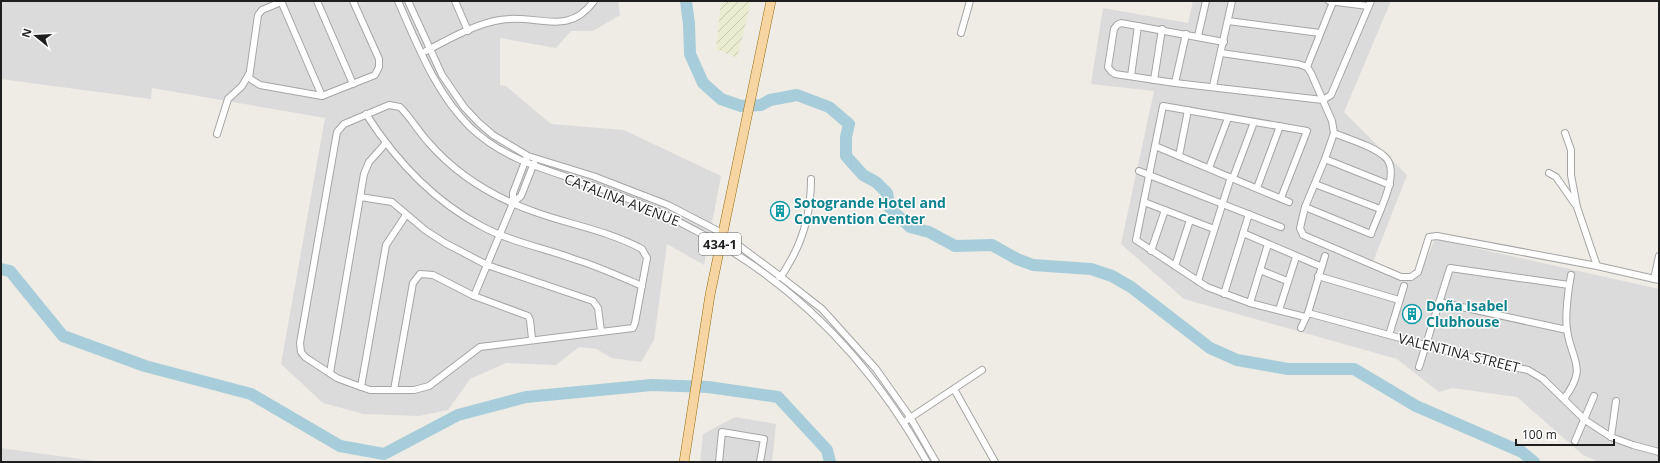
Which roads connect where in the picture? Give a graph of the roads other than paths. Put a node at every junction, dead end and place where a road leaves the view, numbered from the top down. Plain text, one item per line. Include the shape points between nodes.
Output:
1 (281, 1) edge
2 (317, 1) edge
3 (353, 1) edge
4 (398, 1) edge
5 (408, 1) edge
6 (455, 1) edge
7 (594, 1) edge
8 (771, 1) edge
9 (970, 1) edge
10 (1206, 1) edge
11 (1232, 1) edge
12 (1331, 1) edge
13 (1370, 4) edge
14 (1228, 21) junction
15 (1138, 26) junction
16 (1162, 29) junction
17 (468, 31) junction
18 (962, 33) dead end
19 (1320, 33) junction
20 (1186, 34) junction
21 (1198, 36) junction
22 (1224, 42) junction
23 (429, 49) junction
24 (421, 53) junction
25 (1221, 54) junction
26 (1307, 67) junction
27 (249, 74) junction
28 (1131, 76) junction
29 (1154, 80) junction
30 (1175, 83) junction
31 (353, 84) junction
32 (1214, 86) junction
33 (322, 96) junction
34 (1323, 100) junction
35 (1188, 110) junction
36 (366, 114) junction
37 (1228, 118) junction
38 (1254, 122) junction
39 (1280, 126) junction
40 (1334, 133) junction
41 (1565, 133) dead end
42 (217, 134) dead end
43 (385, 144) junction
44 (1155, 146) junction
45 (528, 156) junction
46 (1179, 156) junction
47 (536, 158) junction
48 (1325, 159) junction
49 (525, 163) junction
50 (533, 166) junction
51 (1209, 168) junction
52 (1139, 172) dead end
53 (1549, 173) dead end
54 (1149, 176) junction
55 (1232, 178) junction
56 (811, 180) dead end
57 (1315, 184) junction
58 (1390, 184) junction
59 (1257, 188) junction
60 (360, 197) junction
61 (1281, 198) junction
62 (1144, 202) junction
63 (1289, 202) dead end
64 (513, 203) junction
65 (1222, 203) junction
66 (1305, 207) junction
67 (1577, 207) junction
68 (1380, 209) junction
69 (1165, 210) junction
70 (1249, 214) junction
71 (406, 215) junction
72 (1190, 220) junction
73 (1281, 227) dead end
74 (1214, 229) junction
75 (1243, 233) junction
76 (722, 234) junction
77 (500, 235) junction
78 (720, 244) junction
79 (1268, 244) junction
80 (1152, 251) junction
81 (1324, 256) dead end
82 (1659, 256) edge
83 (1296, 257) junction
84 (487, 265) junction
85 (1175, 266) junction
86 (1320, 266) junction
87 (1597, 266) junction
88 (1260, 270) junction
89 (1571, 275) dead end
90 (781, 276) junction
91 (1318, 276) junction
92 (1657, 279) edge
93 (774, 280) junction
94 (1198, 281) junction
95 (1287, 281) junction
96 (1569, 285) junction
97 (642, 286) junction
98 (1404, 286) dead end
99 (1224, 294) junction
100 (474, 296) junction
101 (1399, 300) junction
102 (1250, 302) junction
103 (1438, 302) junction
104 (1279, 310) junction
105 (1306, 315) junction
106 (1301, 328) dead end
107 (1567, 330) junction
108 (601, 331) junction
109 (1389, 335) junction
110 (532, 339) junction
111 (1426, 346) junction
112 (1419, 367) dead end
113 (982, 370) dead end
114 (330, 373) junction
115 (361, 387) junction
116 (954, 389) junction
117 (394, 390) junction
118 (1594, 396) dead end
119 (1564, 399) junction
120 (1616, 401) dead end
121 (910, 418) junction
122 (1585, 420) junction
123 (904, 422) junction
124 (1611, 437) junction
125 (1575, 441) dead end
126 (1659, 452) edge
127 (684, 462) edge
128 (719, 462) edge
129 (760, 462) edge
130 (928, 462) edge
131 (936, 462) edge
132 (995, 462) edge

1 - 27 street via 262,10 258,15
1 - 33 street
2 - 31 street
3 - 31 street via 380,63 375,75
4 - 24 street, CATALINA AVENUE
5 - 23 street, CATALINA AVENUE
6 - 17 street
7 - 17 street via 583,14 558,24 509,19 488,23
8 - 76 main road, 434-1
9 - 18 street
10 - 21 street
11 - 14 street
12 - 13 street
12 - 19 street
13 - 34 street via 1331,95
14 - 19 street
14 - 22 street
15 - 16 street
15 - 28 street
15 - 28 street via 1121,23 1114,29 1108,67 1111,71
16 - 20 street
16 - 29 street
17 - 23 street
19 - 26 street
20 - 21 street
20 - 30 street
21 - 22 street
22 - 25 street
23 - 24 street
23 - 45 street, CATALINA AVENUE via 442,76 464,107 493,135
24 - 49 street, CATALINA AVENUE via 444,96 471,128
25 - 26 street
25 - 32 street
26 - 34 street
27 - 33 street via 252,81 260,85
27 - 42 street via 242,86 228,99
28 - 29 street
29 - 30 street
30 - 32 street
31 - 33 street
32 - 34 street
34 - 40 street
35 - 37 street
35 - 44 street via 1163,106
35 - 46 street
36 - 43 street
36 - 64 street via 389,105 400,107 430,144 458,171 491,193
36 - 114 street via 341,126 336,136 300,343 301,352 305,357
37 - 38 street
37 - 51 street
38 - 39 street
38 - 55 street
39 - 59 street
39 - 61 street via 1307,131
40 - 48 street
40 - 58 street via 1385,157 1392,167
41 - 67 street via 1571,150 1571,175
43 - 60 street via 367,166
43 - 77 street via 436,197 467,218
44 - 46 street
44 - 54 street
45 - 47 street, CATALINA AVENUE
45 - 49 street
46 - 51 street
47 - 50 street
47 - 76 street, CATALINA AVENUE via 647,196
48 - 57 street
48 - 58 street
49 - 50 street, CATALINA AVENUE
49 - 64 street via 513,193
50 - 64 street via 521,196
50 - 78 street, CATALINA AVENUE via 664,213
51 - 55 street
52 - 54 street
53 - 67 street via 1556,177
54 - 62 street
54 - 65 street
55 - 59 street
55 - 65 street
56 - 90 street via 806,226
57 - 66 street
57 - 68 street
58 - 68 street
59 - 61 street
60 - 71 street via 392,202
60 - 114 street
61 - 63 street
62 - 69 street
62 - 80 street, VALENTINA STREET via 1136,240
64 - 77 street
64 - 97 street via 606,234 642,249 647,258
65 - 70 street
65 - 74 street
66 - 68 street via 1371,234
66 - 87 street via 1300,228 1303,235 1401,277 1411,277 1418,272 1429,237 1437,236
67 - 87 street
69 - 72 street
69 - 80 street
70 - 73 street
70 - 75 street
71 - 84 street via 445,243
71 - 115 street via 386,245
72 - 74 street
72 - 85 street
74 - 94 street
75 - 79 street
75 - 99 street
76 - 78 main road, 434-1
76 - 90 street, CATALINA AVENUE
77 - 84 street
77 - 97 street via 591,264
78 - 93 street, CATALINA AVENUE
78 - 127 main road, 434-1
79 - 83 street
79 - 88 street
80 - 85 street, VALENTINA STREET
81 - 86 street
82 - 92 street
83 - 86 street
83 - 95 street
84 - 100 street
84 - 108 street via 593,301 598,308
85 - 94 street, VALENTINA STREET
86 - 91 street
87 - 92 street
88 - 95 street
88 - 102 street
89 - 96 street
90 - 93 street
90 - 121 street, CATALINA AVENUE via 822,309 844,331 876,369
91 - 101 street
91 - 105 street
93 - 123 street, CATALINA AVENUE via 816,315 850,351
94 - 99 street, VALENTINA STREET
95 - 104 street
96 - 103 street via 1450,268
96 - 107 street
97 - 108 street via 633,328
98 - 101 street
99 - 102 street, VALENTINA STREET
100 - 110 street via 528,316
100 - 117 street via 428,274 420,274 416,278
101 - 109 street
102 - 104 street, VALENTINA STREET
103 - 107 street
103 - 111 street
104 - 105 street, VALENTINA STREET
105 - 106 street
105 - 109 street, VALENTINA STREET
107 - 119 street via 1577,364 1577,376
108 - 110 street
109 - 111 street, VALENTINA STREET
110 - 117 street via 480,347 429,386 414,390
111 - 112 street
111 - 119 street, VALENTINA STREET via 1528,370 1543,378
113 - 116 street
114 - 115 street
115 - 117 street via 370,390
116 - 121 street
116 - 132 street
118 - 122 street
119 - 122 street, VALENTINA STREET
120 - 124 street
121 - 123 street
121 - 131 street, CATALINA AVENUE
122 - 124 street, VALENTINA STREET
122 - 125 street
123 - 130 street, CATALINA AVENUE
124 - 126 street, VALENTINA STREET
128 - 129 street via 722,432 764,439

